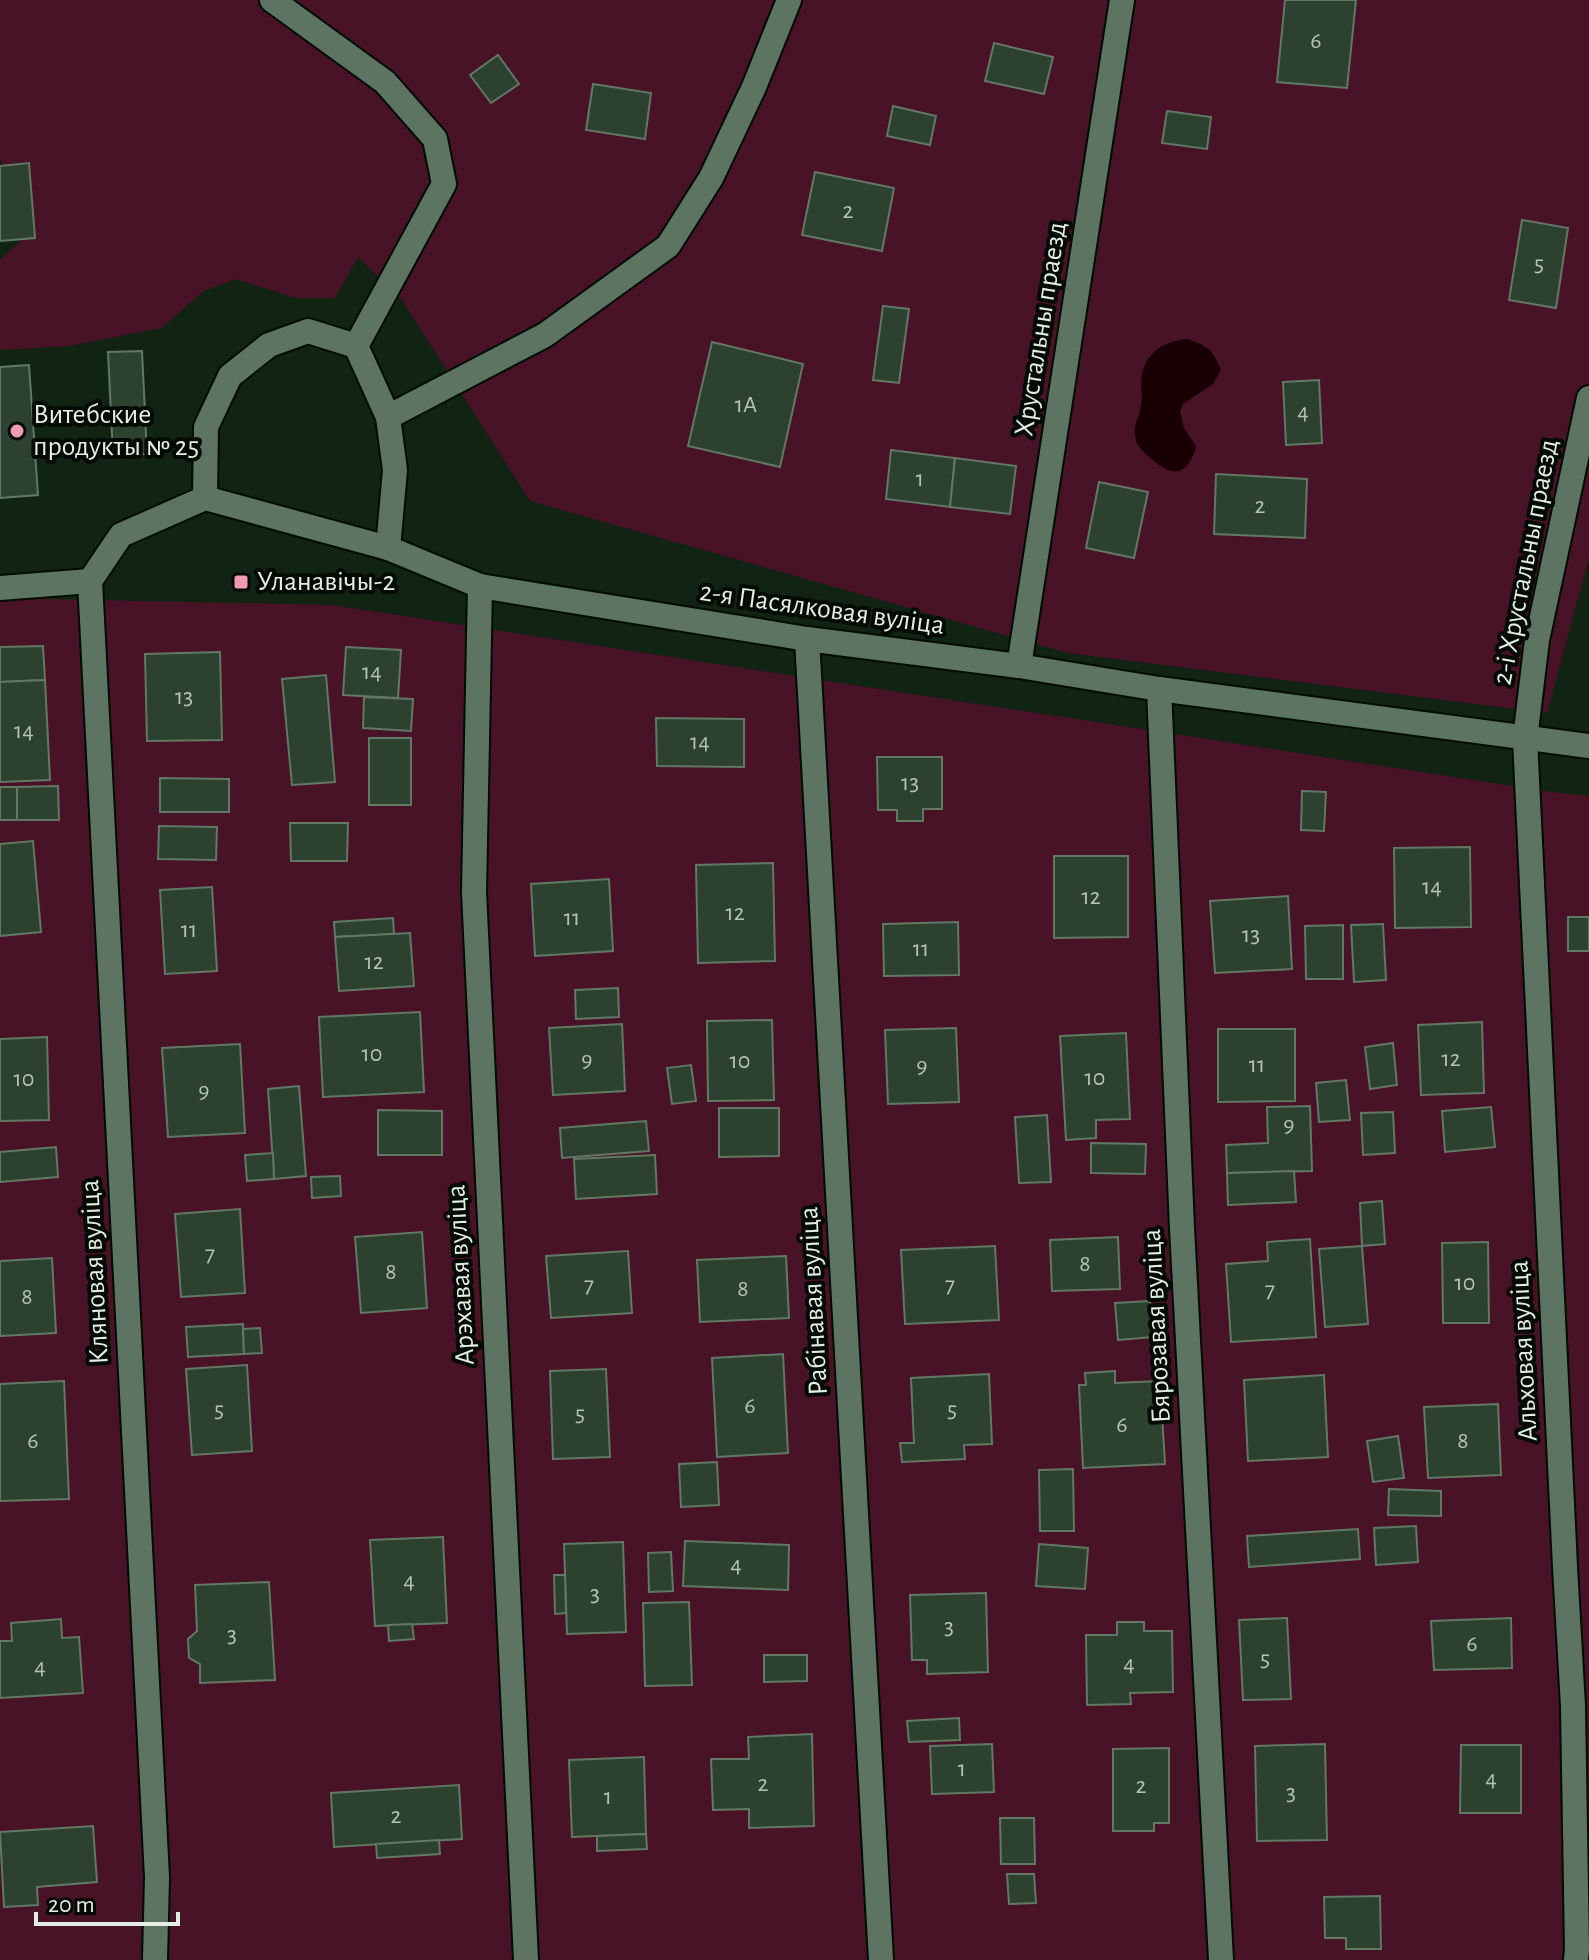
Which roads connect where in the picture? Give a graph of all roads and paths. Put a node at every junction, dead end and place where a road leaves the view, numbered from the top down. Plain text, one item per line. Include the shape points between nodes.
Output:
1 (272, 0) edge
2 (789, 0) edge
3 (1122, 0) edge
4 (356, 346) junction
5 (1589, 398) edge
6 (388, 417) junction
7 (205, 498) junction
8 (388, 548) junction
9 (90, 581) junction
10 (480, 586) junction
11 (0, 588) edge
12 (807, 639) junction
13 (1019, 666) junction
14 (1159, 689) junction
15 (1525, 739) junction
16 (1589, 746) edge
17 (155, 1960) edge
18 (526, 1960) edge
19 (881, 1960) edge
20 (1221, 1960) edge
21 (1576, 1960) edge

1 - 4 street via 385,82 435,139 444,184
2 - 6 street via 711,178 668,246 545,335
3 - 13 street, Хрустальны праезд
4 - 6 street
4 - 7 street via 308,331 269,345 230,376 206,427
5 - 15 street, 2-і Хрустальны праезд via 1537,640
6 - 8 street via 395,470
7 - 8 street, 2-я Пасялковая вуліца
7 - 9 street via 121,535
8 - 10 street, 2-я Пасялковая вуліца
9 - 11 street
9 - 17 street, Кляновая вуліца via 157,1877
10 - 12 street, 2-я Пасялковая вуліца
10 - 18 street, Арэхавая вуліца via 474,892
12 - 13 street, 2-я Пасялковая вуліца
12 - 19 street, Рабінавая вуліца
13 - 14 street, 2-я Пасялковая вуліца
14 - 15 street, 2-я Пасялковая вуліца
14 - 20 street, Бярозавая вуліца
15 - 16 street, 2-я Пасялковая вуліца
15 - 21 street, Альховая вуліца via 1573,1706

